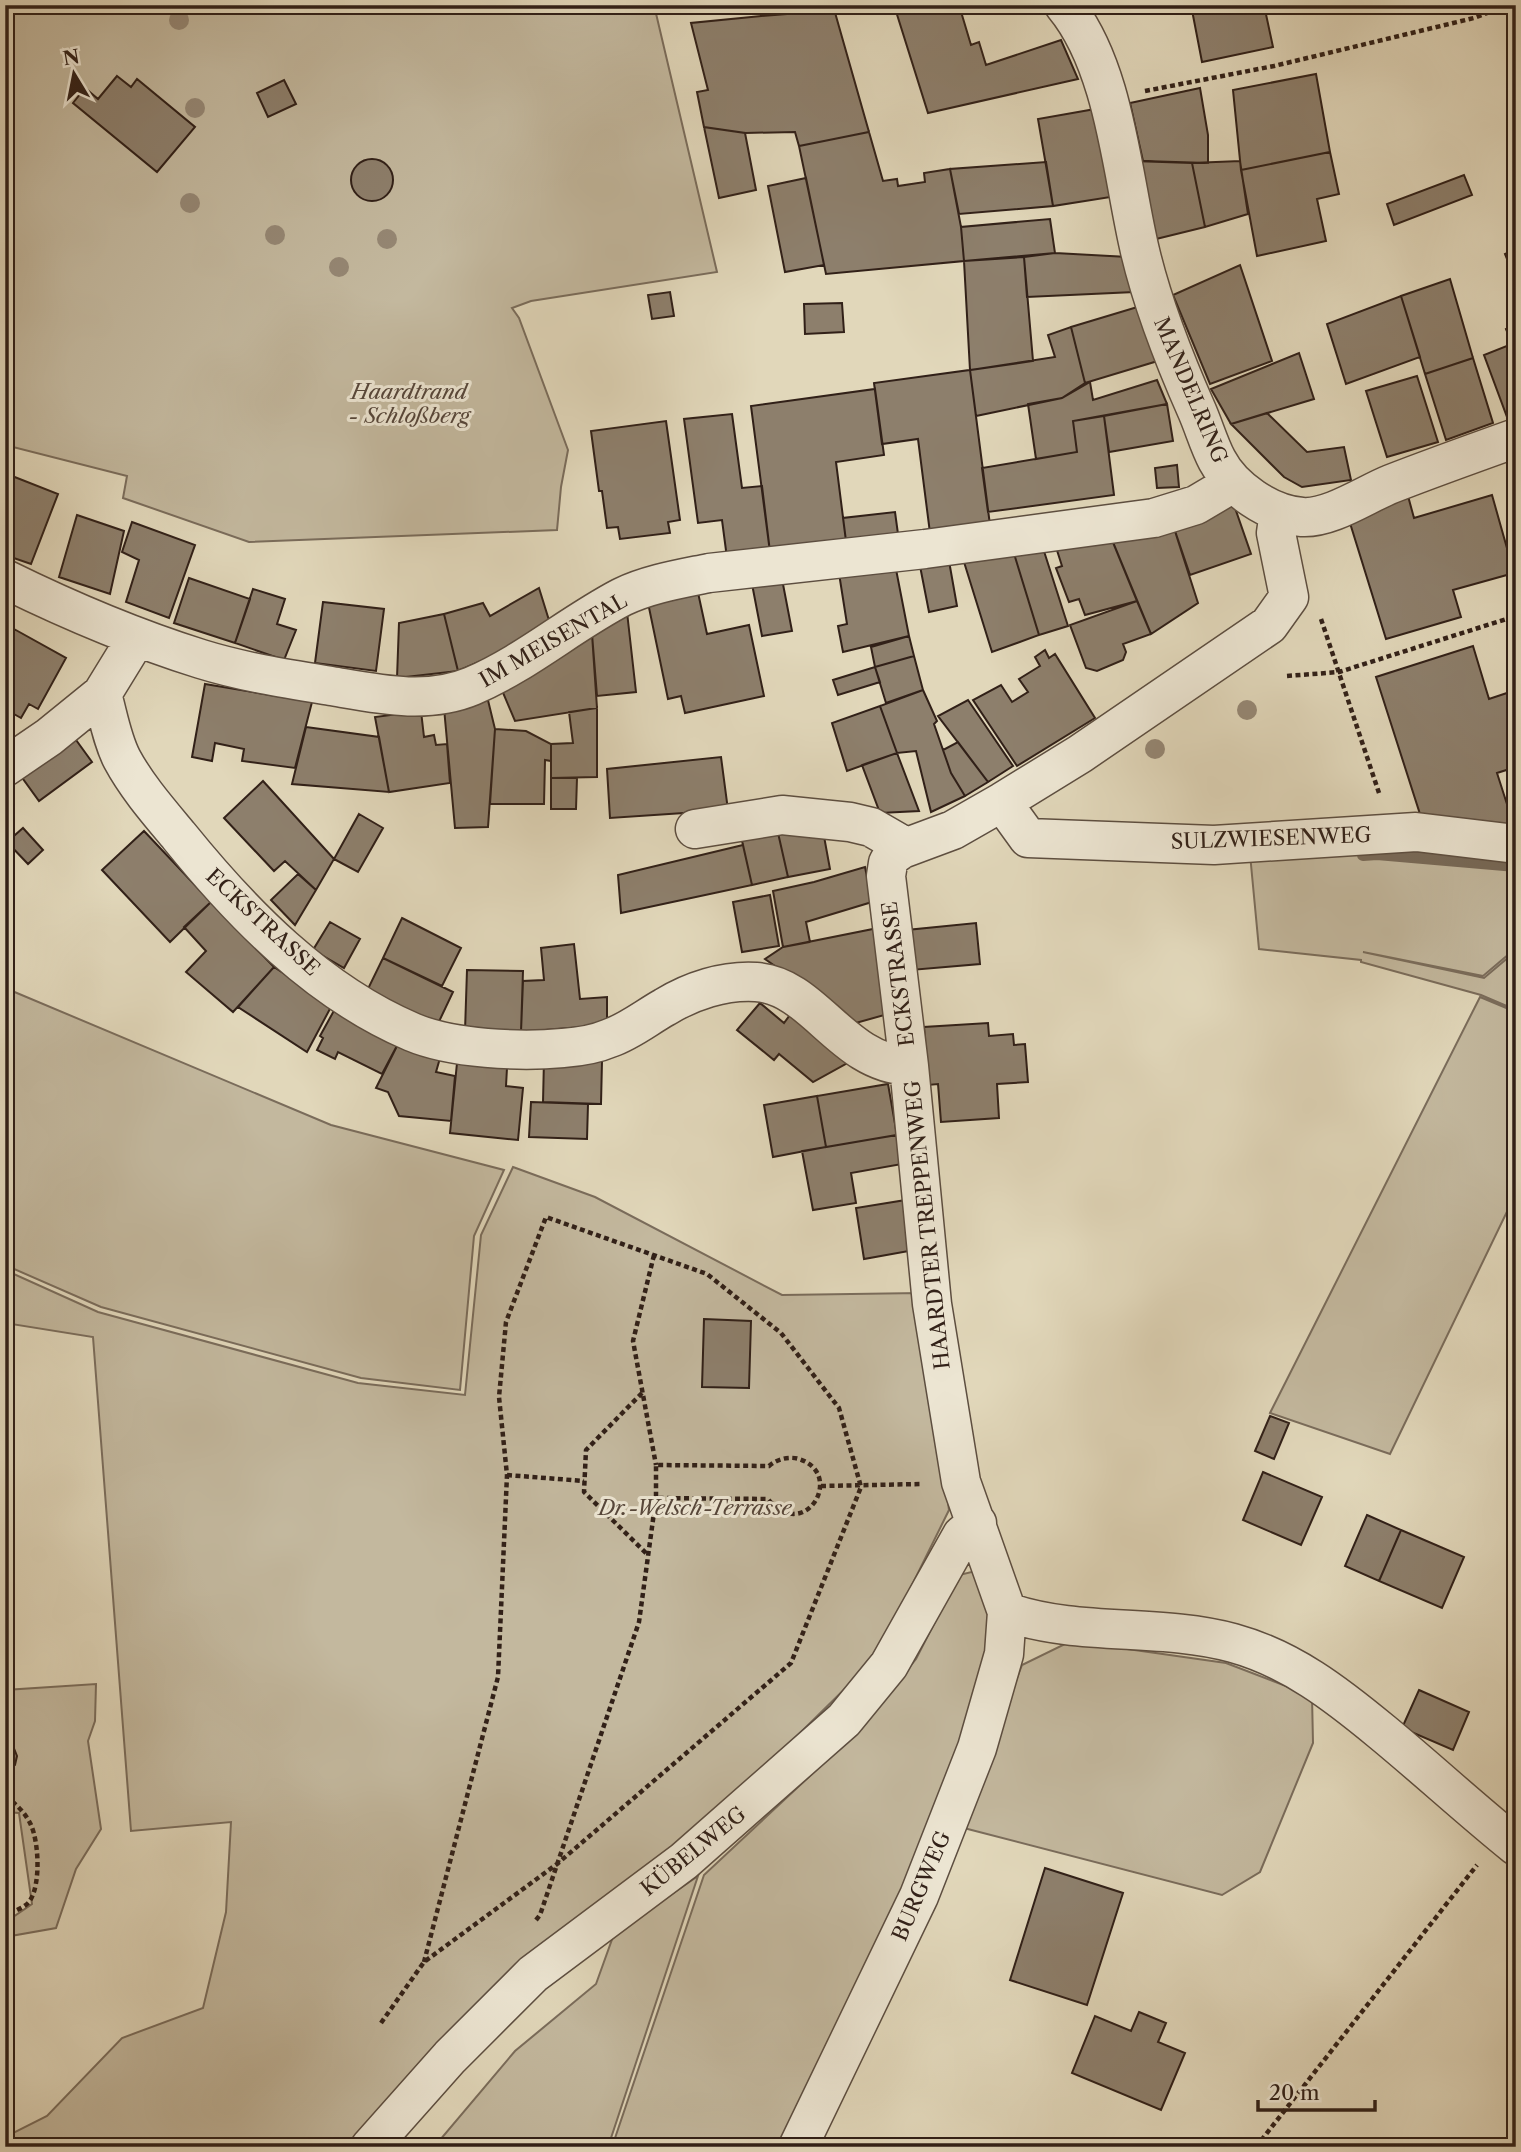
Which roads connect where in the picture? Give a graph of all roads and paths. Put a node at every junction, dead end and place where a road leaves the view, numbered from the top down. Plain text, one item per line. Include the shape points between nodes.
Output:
1 (1064, 5) edge
2 (1508, 5) edge
3 (1108, 99) junction
4 (1516, 438) edge
5 (1233, 483) junction
6 (1279, 512) junction
7 (5, 579) edge
8 (1289, 597) junction
9 (1516, 616) edge
10 (138, 637) junction
11 (1339, 672) junction
12 (1287, 677) dead end
13 (102, 694) junction
14 (5, 767) edge
15 (1002, 802) junction
16 (1380, 809) dead end
17 (695, 829) dead end
18 (1516, 844) edge
19 (902, 849) junction
20 (909, 1066) junction
21 (654, 1255) junction
22 (642, 1392) junction
23 (656, 1465) junction
24 (507, 1475) junction
25 (584, 1481) junction
26 (925, 1484) dead end
27 (821, 1486) junction
28 (862, 1487) junction
29 (656, 1498) junction
30 (977, 1523) junction
31 (648, 1556) junction
32 (1007, 1612) junction
33 (5, 1797) edge
34 (1509, 1840) edge
35 (557, 1864) junction
36 (5, 1916) edge
37 (424, 1962) junction
38 (381, 2023) dead end
39 (370, 2147) edge
40 (798, 2147) edge
41 (1256, 2147) edge

1 - 3 street, MANDELRING via 1100,67
2 - 3 path via 1474,18 1274,66
3 - 5 street, MANDELRING via 1150,291 1217,460
4 - 6 street, MANDELRING via 1324,514 1304,517
5 - 6 street, MANDELRING
5 - 10 street, IM MEISENTAL via 1196,505 1154,518 674,580 622,597 510,667 444,695 411,698 270,676
6 - 8 street via 1276,533
7 - 10 street, IM MEISENTAL
8 - 11 path via 1316,604
8 - 15 street via 1269,625
9 - 11 path
10 - 13 street
11 - 12 path
11 - 16 path via 1380,796
13 - 14 street
13 - 20 street, ECKSTRASSE via 121,757 216,881 291,955 337,990 412,1032 469,1046 563,1048 609,1039 715,986 770,983 788,991 865,1054 891,1065
15 - 18 street, SULZWIESENWEG via 1028,838 1214,845 1416,832
15 - 19 street via 953,830
17 - 19 street via 782,815 871,827
19 - 20 street, ECKSTRASSE via 892,856 886,876
20 - 30 street, HAARDTER TREPPENWEG via 932,1304 961,1482
21 - 22 path via 633,1341
21 - 24 path via 546,1217 506,1322 499,1397
21 - 28 path via 707,1274 780,1333 839,1408
22 - 23 path
22 - 25 path via 586,1450
23 - 27 path via 769,1466 793,1458 811,1465
23 - 29 path
24 - 25 path
24 - 37 path via 498,1677
25 - 31 path via 584,1492
26 - 28 path
27 - 28 path
27 - 29 path via 814,1503 796,1514 781,1511 768,1499
28 - 35 path via 791,1663
29 - 31 path
30 - 32 street, HAARDTER TREPPENWEG
30 - 39 street, KÜBELWEG via 962,1535 889,1665 844,1720 684,1861 533,1974
31 - 35 path via 639,1622
32 - 34 street via 1032,1621 1187,1634 1275,1658 1345,1702
32 - 40 street, BURGWEG via 1004,1654 977,1748 919,1896
33 - 36 path via 15,1802 31,1825 37,1861 36,1885 29,1903
34 - 41 path
35 - 37 path
37 - 38 path

